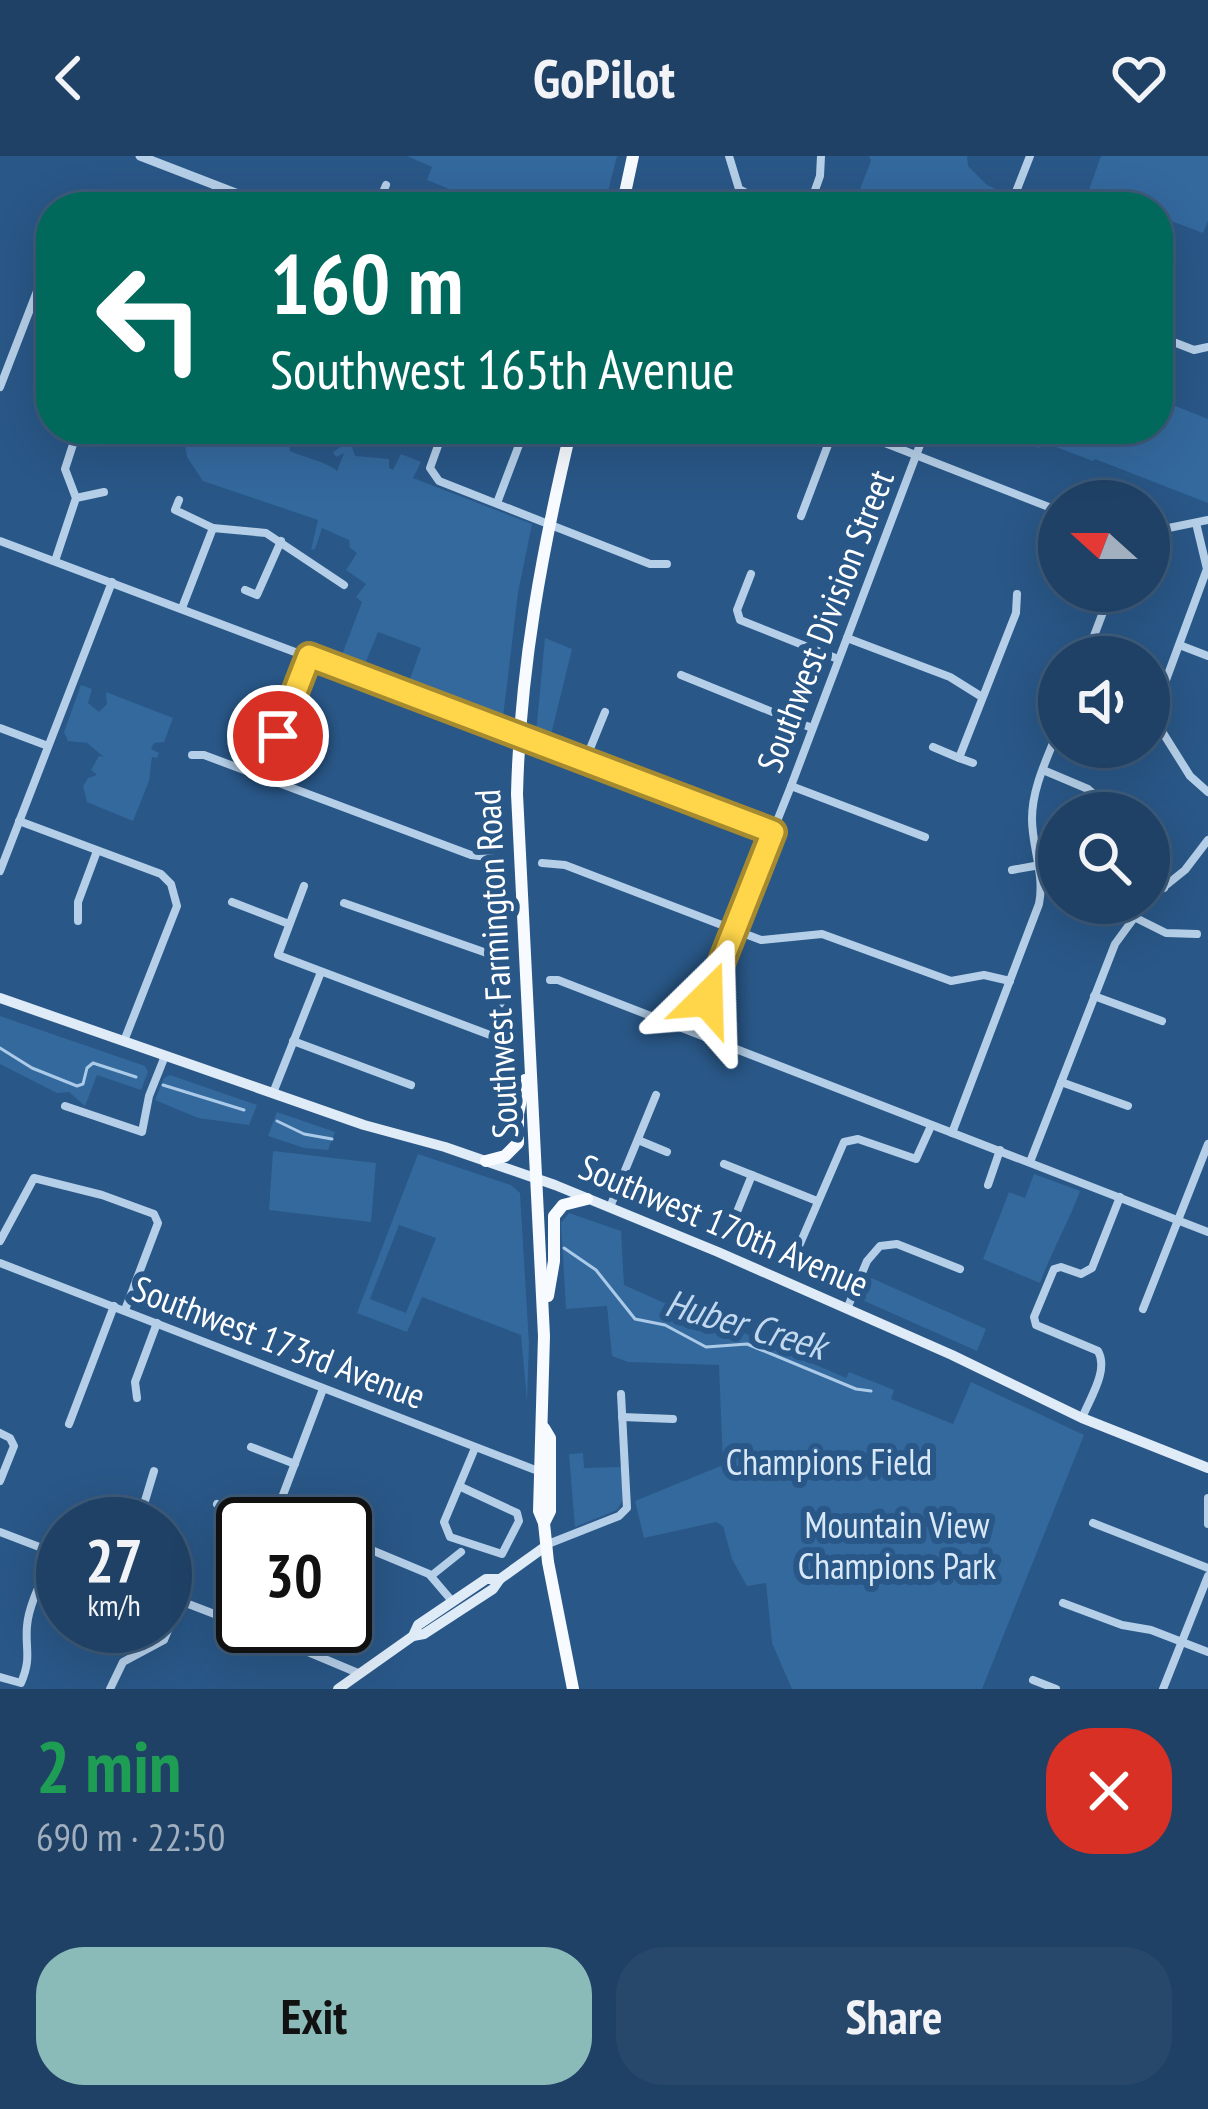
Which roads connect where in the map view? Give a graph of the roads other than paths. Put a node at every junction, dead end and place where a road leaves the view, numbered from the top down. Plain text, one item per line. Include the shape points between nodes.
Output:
1 (140, 156) edge
2 (184, 156) edge
3 (633, 156) edge
4 (729, 156) edge
5 (821, 156) edge
6 (1030, 156) edge
7 (178, 171) junction
8 (386, 185) dead end
9 (217, 186) junction
10 (215, 192) edge
11 (233, 192) edge
12 (383, 192) edge
13 (625, 192) edge
14 (744, 192) edge
15 (814, 192) edge
16 (1016, 192) edge
17 (36, 294) edge
18 (1173, 342) edge
19 (1208, 347) edge
20 (0, 387) edge
21 (73, 444) edge
22 (438, 444) edge
23 (519, 444) edge
24 (567, 444) edge
25 (828, 444) edge
26 (888, 444) edge
27 (920, 444) edge
28 (916, 455) junction
29 (104, 492) dead end
30 (76, 499) junction
31 (497, 503) junction
32 (1038, 503) edge
33 (801, 516) dead end
34 (166, 519) dead end
35 (1208, 520) edge
36 (1196, 523) junction
37 (548, 526) junction
38 (213, 528) junction
39 (1170, 528) edge
40 (0, 541) edge
41 (280, 542) junction
42 (55, 561) junction
43 (667, 564) dead end
44 (1208, 569) edge
45 (751, 574) dead end
46 (112, 582) junction
47 (344, 585) dead end
48 (245, 590) dead end
49 (1018, 594) dead end
50 (257, 595) junction
51 (269, 599) dead end
52 (182, 608) junction
53 (847, 638) junction
54 (1181, 645) junction
55 (309, 656) junction
56 (1208, 656) edge
57 (838, 659) junction
58 (681, 675) dead end
59 (982, 698) junction
60 (605, 712) dead end
61 (0, 728) edge
62 (812, 728) junction
63 (518, 735) junction
64 (48, 746) junction
65 (933, 747) dead end
66 (192, 755) dead end
67 (959, 758) junction
68 (586, 761) junction
69 (973, 763) dead end
70 (1043, 770) joint
71 (262, 777) junction
72 (791, 787) junction
73 (1092, 792) edge
74 (1208, 792) edge
75 (496, 795) dead end
76 (19, 821) junction
77 (773, 832) junction
78 (925, 837) dead end
79 (1208, 839) edge
80 (97, 851) junction
81 (1038, 852) edge
82 (496, 858) junction
83 (542, 863) dead end
84 (1038, 865) edge
85 (1012, 870) dead end
86 (0, 871) edge
87 (1170, 882) edge
88 (304, 886) dead end
89 (232, 902) dead end
90 (344, 903) dead end
91 (1038, 907) edge
92 (78, 921) dead end
93 (289, 924) junction
94 (1127, 924) edge
95 (1147, 924) edge
96 (734, 932) junction
97 (1197, 934) dead end
98 (501, 958) junction
99 (321, 972) junction
100 (550, 980) dead end
101 (1010, 981) junction
102 (1094, 996) junction
103 (0, 998) edge
104 (1162, 1022) dead end
105 (693, 1033) junction
106 (505, 1036) junction
107 (124, 1041) junction
108 (293, 1041) junction
109 (165, 1055) junction
110 (529, 1062) junction
111 (1061, 1082) junction
112 (411, 1085) dead end
113 (273, 1093) junction
114 (656, 1095) dead end
115 (508, 1099) dead end
116 (65, 1106) dead end
117 (1128, 1106) dead end
118 (931, 1126) junction
119 (952, 1133) junction
120 (638, 1141) junction
121 (1208, 1144) edge
122 (1000, 1150) junction
123 (667, 1152) dead end
124 (486, 1161) junction
125 (1030, 1162) junction
126 (724, 1164) dead end
127 (752, 1175) junction
128 (537, 1178) junction
129 (988, 1185) dead end
130 (1120, 1197) junction
131 (587, 1199) junction
132 (817, 1201) junction
133 (610, 1208) junction
134 (1178, 1220) junction
135 (730, 1229) dead end
136 (1208, 1232) edge
137 (0, 1241) edge
138 (796, 1253) dead end
139 (0, 1263) edge
140 (959, 1269) dead end
141 (120, 1308) junction
142 (847, 1309) junction
143 (1144, 1309) dead end
144 (544, 1321) junction
145 (157, 1323) junction
146 (323, 1389) junction
147 (621, 1394) dead end
148 (137, 1398) dead end
149 (622, 1417) junction
150 (1082, 1418) junction
151 (673, 1419) dead end
152 (69, 1424) dead end
153 (544, 1428) junction
154 (0, 1433) edge
155 (251, 1447) dead end
156 (476, 1448) junction
157 (295, 1463) junction
158 (1208, 1468) edge
159 (154, 1471) dead end
160 (538, 1471) junction
161 (0, 1481) edge
162 (461, 1487) junction
163 (146, 1497) edge
164 (282, 1497) edge
165 (1208, 1498) edge
166 (544, 1523) junction
167 (1093, 1523) dead end
168 (1208, 1524) edge
169 (0, 1532) edge
170 (36, 1546) edge
171 (546, 1546) junction
172 (372, 1551) edge
173 (461, 1552) dead end
174 (1208, 1572) edge
175 (431, 1576) junction
176 (500, 1579) junction
177 (452, 1601) junction
178 (36, 1602) edge
179 (1063, 1603) dead end
180 (412, 1636) junction
181 (1182, 1643) junction
182 (1208, 1652) edge
183 (138, 1653) edge
184 (316, 1653) edge
185 (358, 1673) junction
186 (0, 1677) edge
187 (1033, 1680) dead end
188 (110, 1689) edge
189 (338, 1689) edge
190 (573, 1689) edge
191 (1056, 1689) edge
192 (1163, 1689) edge

1 - 7 street
2 - 7 street
3 - 13 main road
4 - 14 street
5 - 15 street
6 - 16 street
7 - 9 street
8 - 12 street
9 - 10 street
9 - 11 street
17 - 20 street
18 - 19 street
21 - 30 street via 64,470
22 - 31 street via 431,474
23 - 31 street
24 - 37 main road, Southwest Farmington Road
25 - 33 street
26 - 28 street
27 - 28 street, Southwest Division Street
28 - 32 street
28 - 53 street, Southwest Division Street
29 - 30 street
30 - 42 street
31 - 37 street
34 - 38 street via 177,505
35 - 36 street
36 - 39 street
36 - 44 street
37 - 43 street via 650,565
37 - 63 main road, Southwest Farmington Road
38 - 41 street
38 - 52 street
40 - 42 street
41 - 47 street
41 - 50 street
42 - 46 street
44 - 54 street
45 - 57 street via 738,617
46 - 52 street
46 - 64 street
48 - 50 street
49 - 59 street
50 - 51 street
52 - 55 street
53 - 57 street, Southwest Division Street
53 - 59 street via 950,677
54 - 56 street
54 - 74 street via 1158,725
55 - 63 street
55 - 71 street
57 - 62 street, Southwest Division Street
58 - 62 street
59 - 67 street
60 - 68 street
61 - 64 street
62 - 72 street, Southwest Division Street
63 - 68 street
63 - 110 main road, Southwest Farmington Road
64 - 76 street
65 - 67 street
66 - 71 street
67 - 69 street
68 - 77 street
70 - 73 street
70 - 81 street via 1032,815
71 - 82 street
72 - 77 street, Southwest Division Street
72 - 78 street
75 - 82 street
76 - 80 street
76 - 86 street
77 - 96 street, Southwest Division Street
79 - 87 street
80 - 92 street
80 - 107 street via 160,874 176,898
82 - 98 street
83 - 96 street via 566,865
84 - 85 street
88 - 93 street
89 - 93 street
90 - 98 street
91 - 101 street
93 - 99 street via 278,955
94 - 102 street
95 - 97 street via 1166,934
96 - 101 street via 776,941 822,934 947,980
96 - 105 street, Southwest Division Street
98 - 106 street
99 - 106 street
99 - 108 street
100 - 105 street
101 - 119 street
102 - 104 street
102 - 111 street
103 - 107 main road, Southwest 170th Avenue
105 - 118 street
106 - 115 street
107 - 109 main road, Southwest 170th Avenue
108 - 112 street
108 - 113 street
109 - 113 main road, Southwest 170th Avenue
109 - 116 street via 142,1132
110 - 124 main road via 518,1143
110 - 128 main road, Southwest Farmington Road
111 - 117 street
111 - 125 street
113 - 124 main road, Southwest 170th Avenue
114 - 120 street
118 - 119 street
118 - 132 street via 916,1160 858,1139 844,1142
119 - 122 street
120 - 123 street
120 - 133 street
121 - 134 street
122 - 125 street
122 - 129 street
124 - 128 main road, Southwest 170th Avenue
125 - 130 street
126 - 127 street
127 - 132 street
127 - 135 street
128 - 131 main road, Southwest 170th Avenue
128 - 144 main road, Southwest Farmington Road
130 - 134 street
130 - 150 street via 1088,1273 1056,1267 1033,1321 1101,1353
131 - 133 main road, Southwest 170th Avenue
131 - 144 main road via 554,1216
132 - 138 street
133 - 142 main road, Southwest 170th Avenue
134 - 136 street
134 - 143 street
137 - 141 street via 34,1178 157,1216
139 - 141 street, Southwest 173rd Avenue
140 - 142 street via 897,1244 880,1246
141 - 145 street, Southwest 173rd Avenue
141 - 152 street
142 - 150 main road, Southwest 170th Avenue
144 - 153 main road, Southwest Farmington Road
145 - 146 street, Southwest 173rd Avenue
145 - 148 street via 135,1382
146 - 156 street, Southwest 173rd Avenue
146 - 157 street
147 - 149 street
149 - 151 street
149 - 171 street via 626,1508
150 - 158 main road, Southwest 170th Avenue
153 - 160 main road, Southwest Farmington Road
153 - 166 main road, Southwest Farmington Road
154 - 161 street via 13,1448
155 - 157 street
156 - 160 street, Southwest 173rd Avenue
156 - 162 street
157 - 164 street
159 - 163 street
160 - 166 main road, Southwest Farmington Road
162 - 162 street via 514,1509 518,1521 502,1554 445,1531
165 - 168 street
166 - 171 main road, Southwest Farmington Road
167 - 174 street
169 - 170 street
171 - 176 main road
171 - 190 main road, Southwest Farmington Road
172 - 175 street
173 - 175 street
174 - 181 street
175 - 177 street
176 - 177 main road
176 - 180 main road
177 - 180 main road
178 - 186 street via 21,1683
179 - 181 street
180 - 185 main road
181 - 182 street
181 - 192 street
183 - 188 street
184 - 185 street
185 - 189 main road
187 - 191 street

